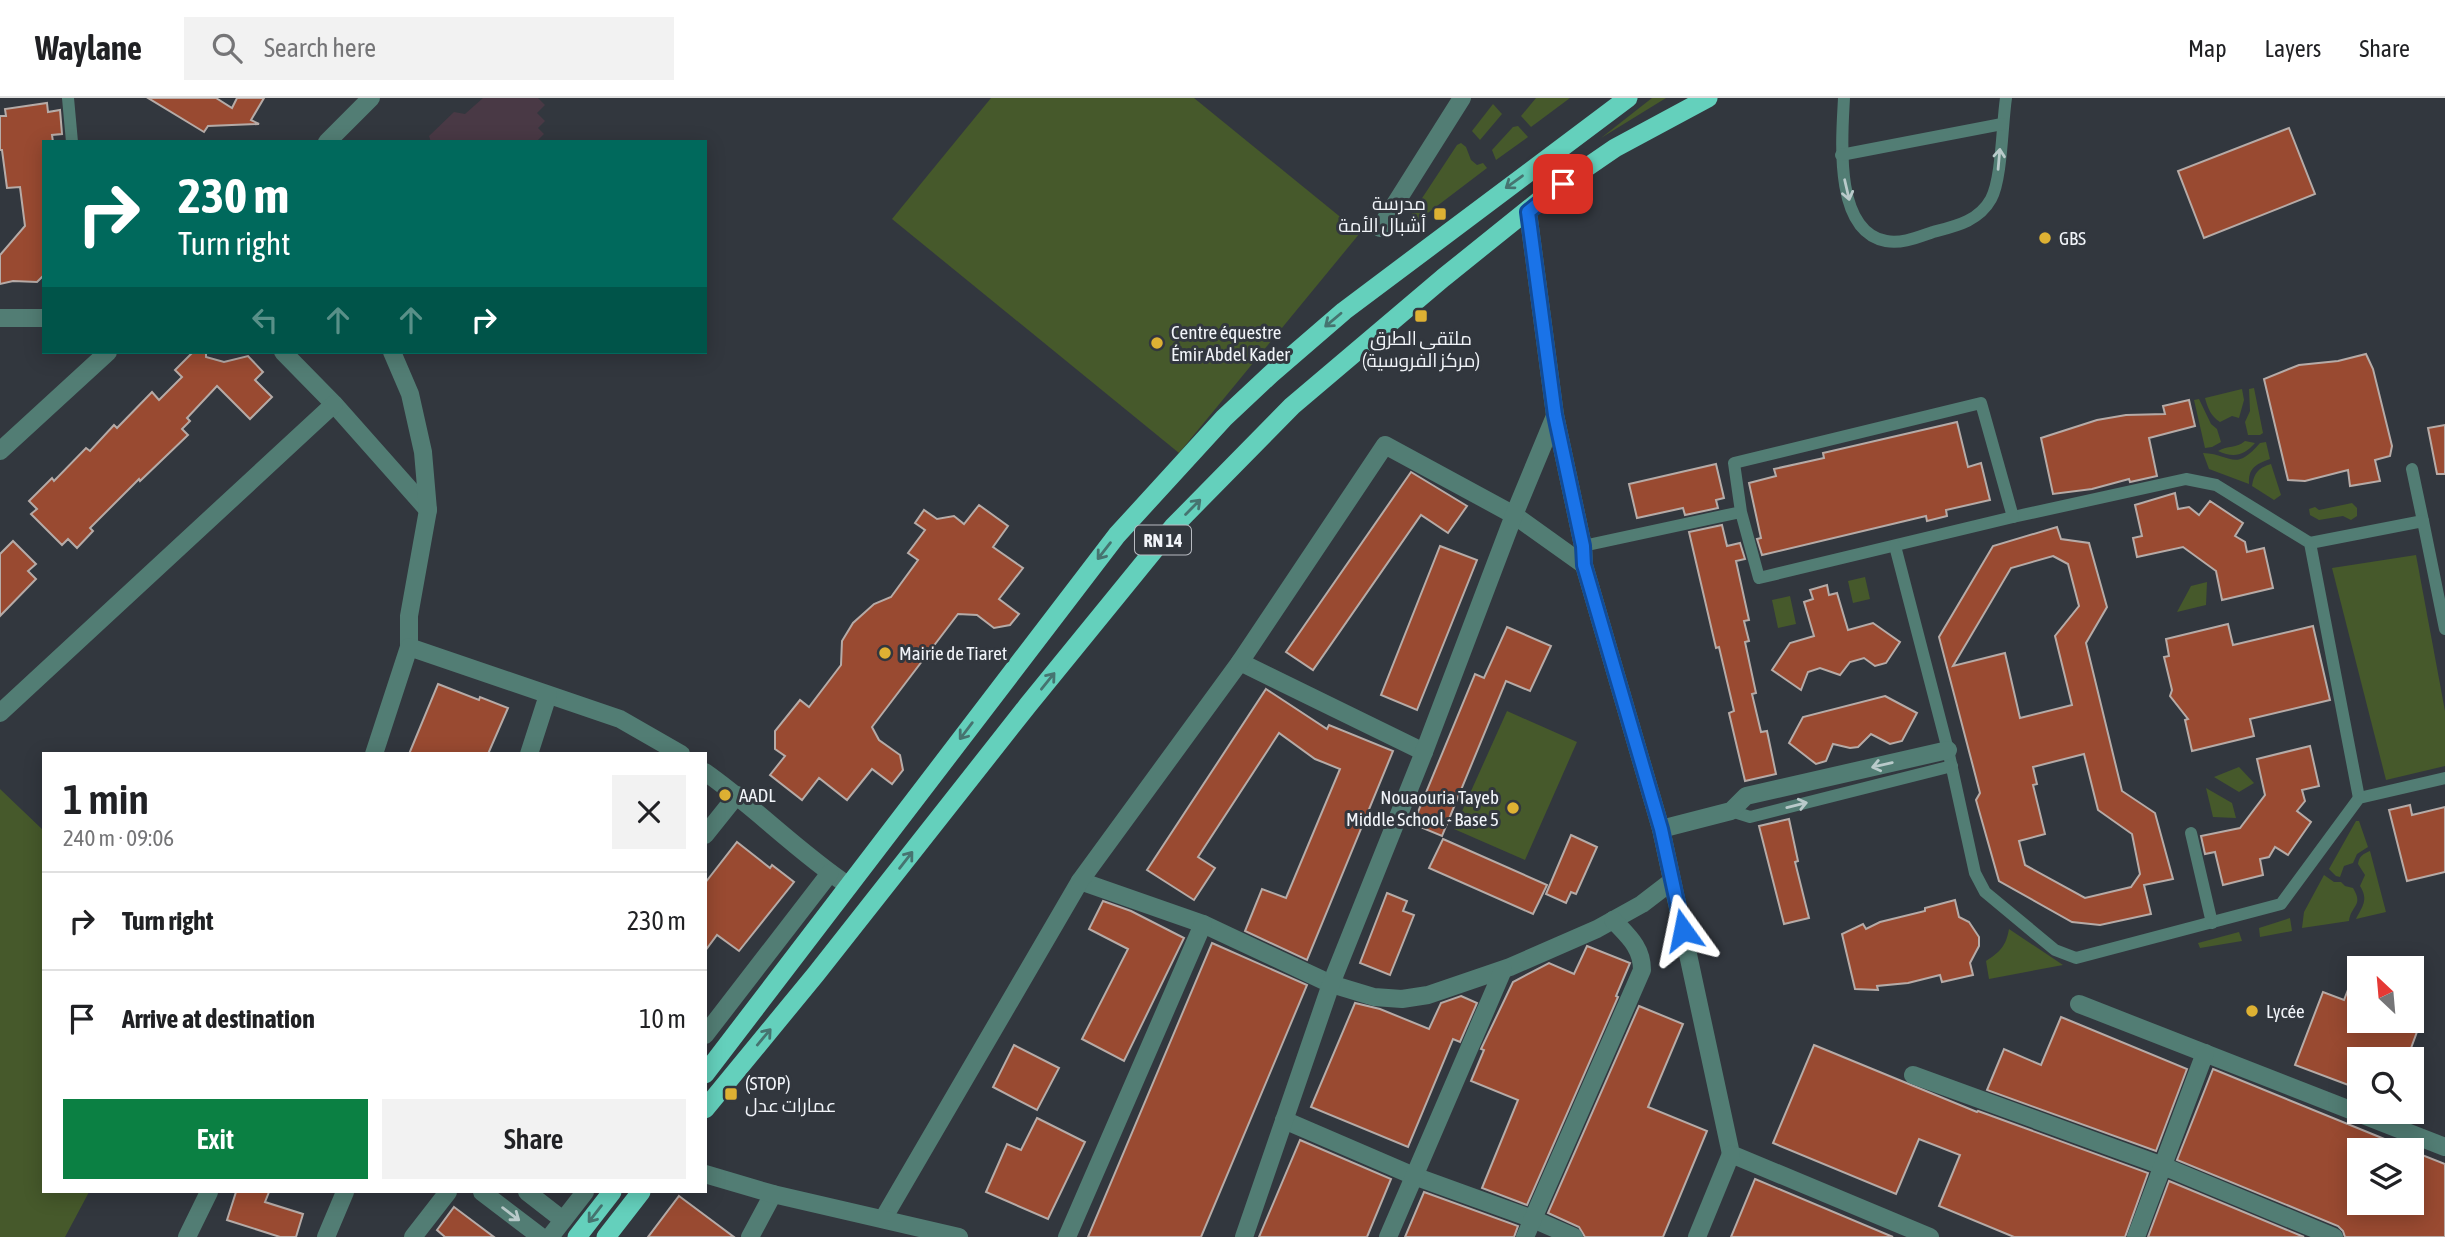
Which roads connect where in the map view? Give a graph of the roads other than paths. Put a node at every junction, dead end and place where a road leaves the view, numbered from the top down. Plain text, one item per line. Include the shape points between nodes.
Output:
1 (68, 98) edge
2 (1462, 98) edge
3 (1628, 98) edge
4 (1708, 98) edge
5 (1844, 98) edge
6 (2006, 98) edge
7 (366, 100) edge
8 (2002, 124) junction
9 (72, 140) edge
10 (329, 140) edge
11 (1841, 155) junction
12 (1528, 212) junction
13 (1380, 228) dead end
14 (0, 317) edge
15 (42, 318) edge
16 (106, 354) edge
17 (284, 354) edge
18 (393, 354) edge
19 (334, 404) junction
20 (1555, 415) junction
21 (0, 451) edge
22 (2412, 469) dead end
23 (428, 510) junction
24 (1741, 512) junction
25 (1514, 515) junction
26 (2013, 517) junction
27 (2423, 521) junction
28 (2310, 543) junction
29 (1583, 546) junction
30 (1895, 546) junction
31 (1584, 565) junction
32 (2445, 629) edge
33 (409, 648) junction
34 (1240, 662) junction
35 (548, 695) junction
36 (0, 713) edge
37 (375, 752) edge
38 (530, 752) edge
39 (678, 752) edge
40 (1424, 752) junction
41 (1950, 758) junction
42 (707, 773) edge
43 (2445, 778) edge
44 (737, 795) junction
45 (2359, 798) junction
46 (1661, 829) junction
47 (707, 832) edge
48 (2191, 833) dead end
49 (830, 873) junction
50 (1080, 881) junction
51 (1672, 881) junction
52 (849, 886) junction
53 (1613, 920) junction
54 (2213, 923) junction
55 (1203, 924) junction
56 (1503, 970) junction
57 (1331, 984) junction
58 (2079, 1004) dead end
59 (707, 1032) edge
60 (2205, 1053) junction
61 (707, 1070) edge
62 (1913, 1075) dead end
63 (707, 1106) edge
64 (1284, 1120) junction
65 (2445, 1147) edge
66 (1731, 1154) junction
67 (2163, 1166) junction
68 (707, 1175) edge
69 (1414, 1176) junction
70 (209, 1193) edge
71 (345, 1193) edge
72 (447, 1193) edge
73 (483, 1193) edge
74 (528, 1193) edge
75 (584, 1193) edge
76 (611, 1193) edge
77 (640, 1193) edge
78 (773, 1194) junction
79 (883, 1219) junction
80 (1533, 1219) junction
81 (563, 1220) junction
82 (187, 1237) edge
83 (326, 1237) edge
84 (413, 1237) edge
85 (541, 1237) edge
86 (550, 1237) edge
87 (577, 1237) edge
88 (606, 1237) edge
89 (750, 1237) edge
90 (959, 1237) edge
91 (1067, 1237) edge
92 (1244, 1237) edge
93 (1388, 1237) edge
94 (1525, 1237) edge
95 (1574, 1237) edge
96 (1697, 1237) edge
97 (1930, 1237) edge
98 (2136, 1237) edge
99 (2334, 1237) edge

1 - 9 lane
2 - 13 street
3 -> 52 highway, RN 14 via 1344,311 1224,418 1117,535
4 - 12 highway, RN 14 via 1615,148
5 - 11 lane
6 - 8 lane
7 - 10 street
8 - 11 lane
11 -> 8 lane via 1851,206 1860,225 1875,238 1895,242 1969,221 1987,206 1996,186
12 - 20 street
63 -> 12 highway, RN 14 via 1173,527 1292,406
14 - 15 street
16 - 21 street
17 - 19 street
18 - 23 street via 410,394 423,452
19 - 23 street
19 - 36 street
20 - 25 street
20 - 29 street
22 - 27 lane
23 - 33 street via 409,616
24 - 26 lane via 1734,463 1981,404
24 - 29 lane
24 - 30 lane via 1759,578
25 - 31 street
25 - 34 street via 1385,446
25 - 40 street
26 - 28 lane via 2186,479 2216,485
26 - 30 lane
27 - 28 lane
27 - 32 lane
28 - 45 lane
29 - 31 street
30 - 41 lane
31 - 46 street
33 - 35 street
33 - 37 street
34 - 40 street
34 - 50 street
35 - 38 street
35 - 39 street via 620,719
40 - 57 street
41 - 46 street via 1746,796 1731,811
41 - 54 lane via 1975,873 1985,892 2054,950 2076,958
42 - 44 street
43 - 45 lane
44 - 47 street
44 - 49 street
45 - 54 lane via 2281,904
46 - 51 street
48 - 54 lane
49 - 52 street
49 - 59 street
50 - 55 street
50 - 79 street
51 - 53 street
51 - 66 street
52 - 61 highway, RN 14
53 - 56 street
53 - 80 street via 1636,945 1642,970
55 - 57 street
55 - 91 street
56 - 57 street via 1402,999 1374,997
56 - 69 street
57 - 64 street
58 - 60 street
60 - 65 street
60 - 67 street
62 - 67 street
64 - 69 street
64 - 92 street
66 - 96 street
66 - 97 street
67 - 98 street
67 - 99 street
68 - 78 street
69 - 80 street
69 - 93 street
70 - 82 street
71 - 83 street
72 - 84 street
73 -> 85 street
74 - 81 street
75 - 81 street
76 -> 87 highway
77 - 88 highway
78 - 79 street
78 - 89 street
79 - 90 street
80 - 94 street
80 - 95 street
81 - 86 street

